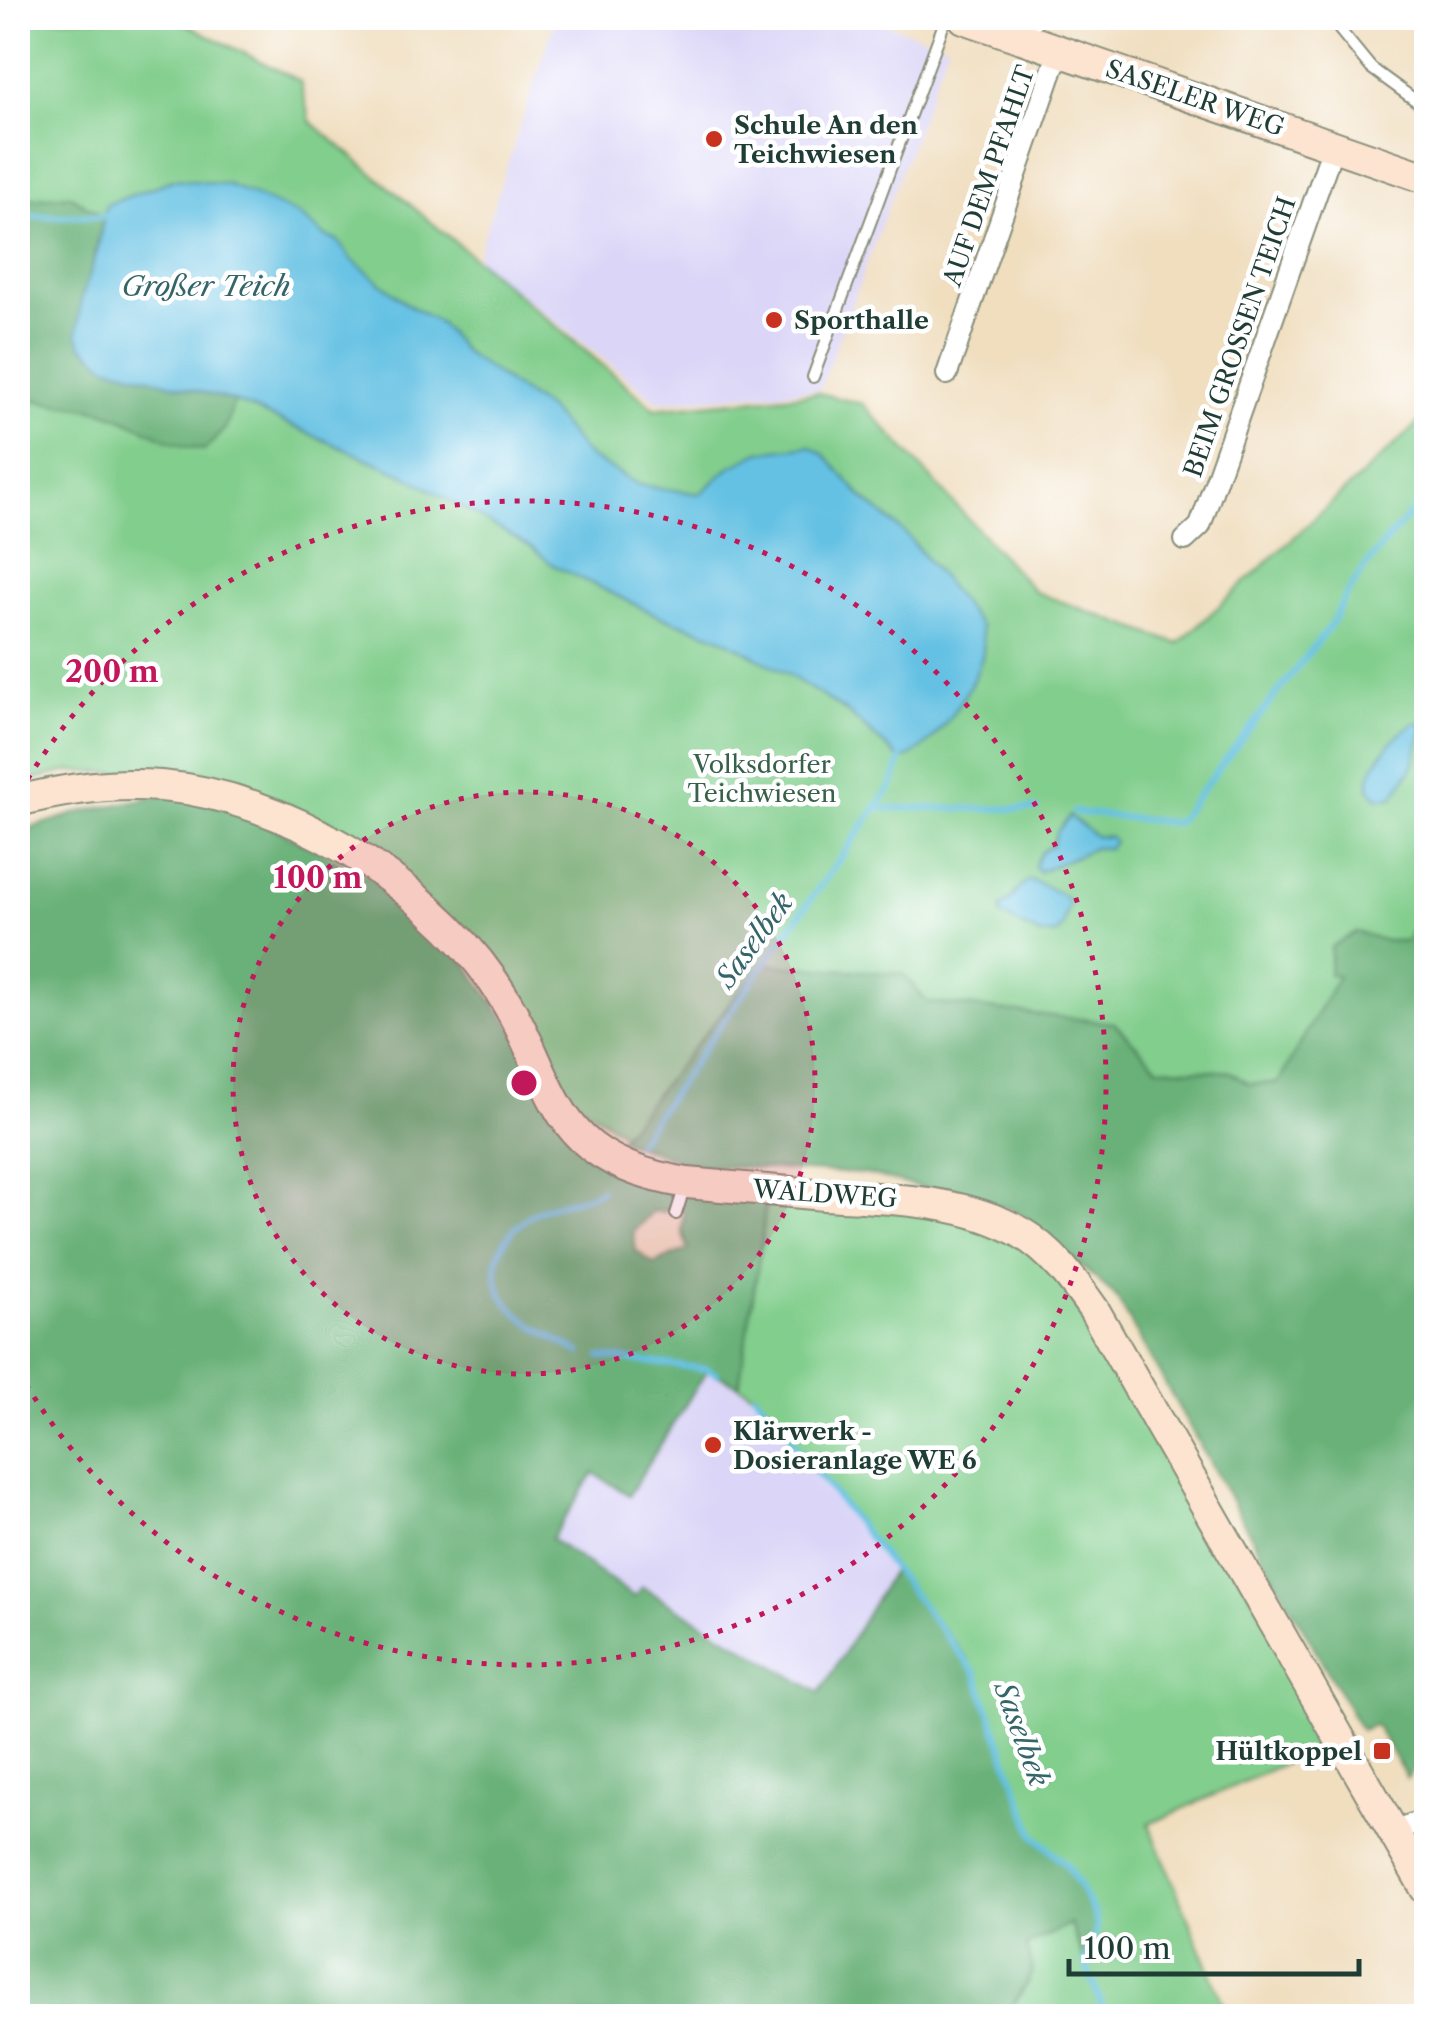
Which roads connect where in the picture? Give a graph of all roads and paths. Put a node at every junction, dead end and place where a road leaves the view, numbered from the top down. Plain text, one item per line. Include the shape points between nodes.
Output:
1 (946, 18) edge
2 (964, 18) edge
3 (1330, 18) edge
4 (1032, 28) edge
5 (1059, 51) junction
6 (1426, 108) edge
7 (1334, 144) junction
8 (1426, 178) edge
9 (947, 374) dead end
10 (813, 377) dead end
11 (1185, 540) dead end
12 (18, 801) edge
13 (687, 1182) junction
14 (676, 1214) dead end
15 (1426, 1819) edge
16 (1393, 1831) junction
17 (1426, 1889) edge

1 - 10 lane
2 - 4 main road, SASELER WEG
3 - 6 lane via 1370,68
4 - 5 main road, SASELER WEG
5 - 7 main road, SASELER WEG
5 - 9 street, AUF DEM PFAHLT
7 - 8 main road, SASELER WEG
7 - 11 street, BEIM GROSSEN TEICH via 1200,526
12 - 13 main road, WALDWEG via 102,786 162,786 247,804 323,838 396,884 460,939 506,1003 570,1127 622,1165
13 - 14 lane
13 - 16 main road, WALDWEG via 938,1205 1018,1230 1061,1264 1094,1310
15 - 16 street
16 - 17 main road, WALDWEG

